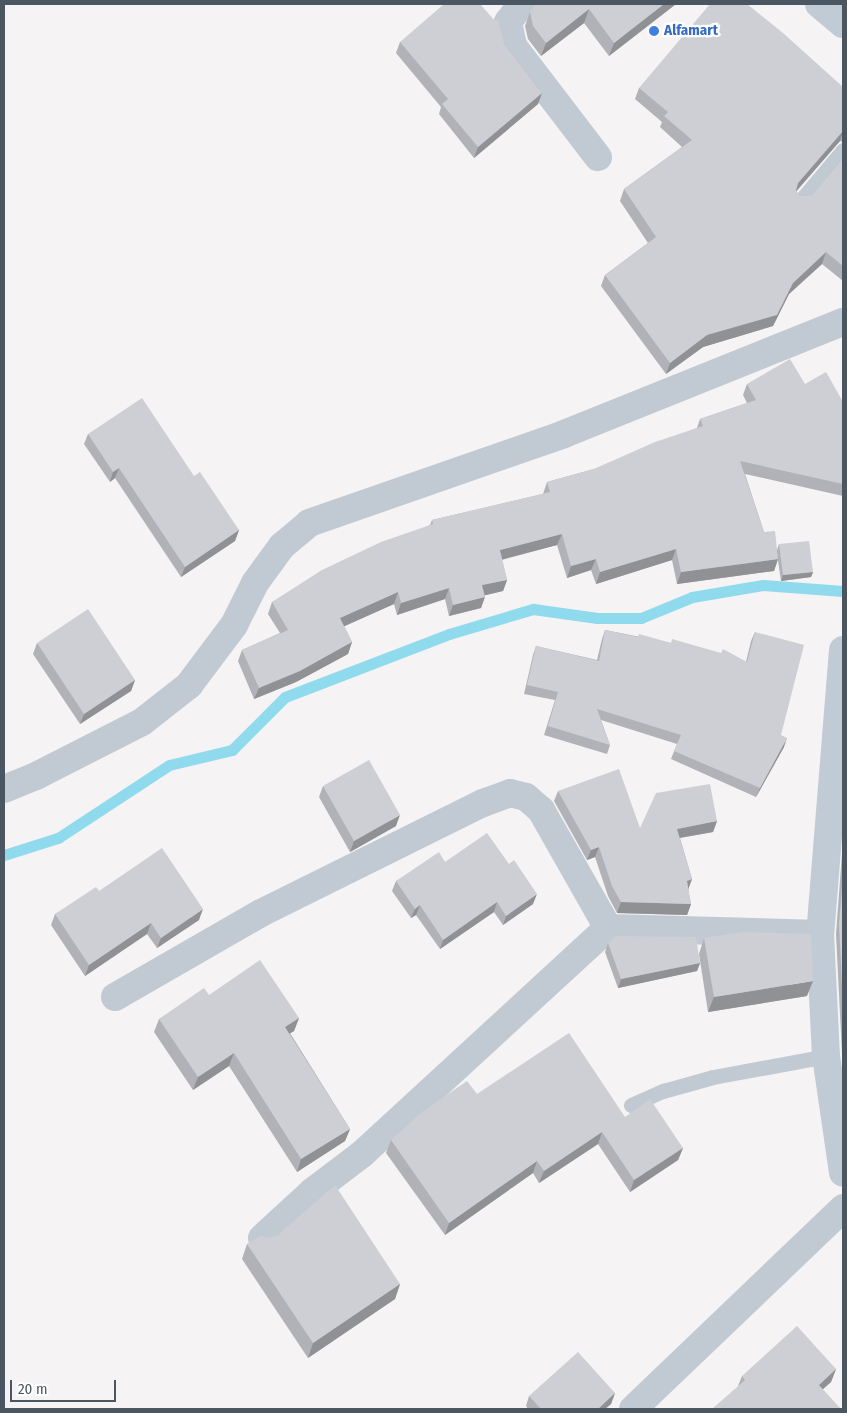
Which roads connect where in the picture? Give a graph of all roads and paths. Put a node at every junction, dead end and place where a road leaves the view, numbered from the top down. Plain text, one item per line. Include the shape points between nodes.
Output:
1 (522, 4) edge
2 (820, 4) edge
3 (843, 24) edge
4 (843, 150) edge
5 (598, 157) dead end
6 (801, 200) edge
7 (843, 322) edge
8 (843, 650) edge
9 (4, 789) edge
10 (608, 928) junction
11 (820, 934) junction
12 (115, 997) dead end
13 (826, 1056) junction
14 (631, 1105) dead end
15 (843, 1174) edge
16 (843, 1208) edge
17 (262, 1238) edge
18 (633, 1409) edge

1 - 5 street via 508,22 513,46
2 - 3 main road
4 - 6 lane
7 - 9 street via 564,434 308,523 282,546 255,583 234,625 190,684 142,722
8 - 11 main road
10 - 11 street
10 - 12 street via 541,810 526,797 510,793 483,803 261,913
10 - 17 street via 362,1154 312,1192
11 - 13 main road
13 - 14 lane via 713,1077 663,1091
13 - 15 main road
16 - 18 street

